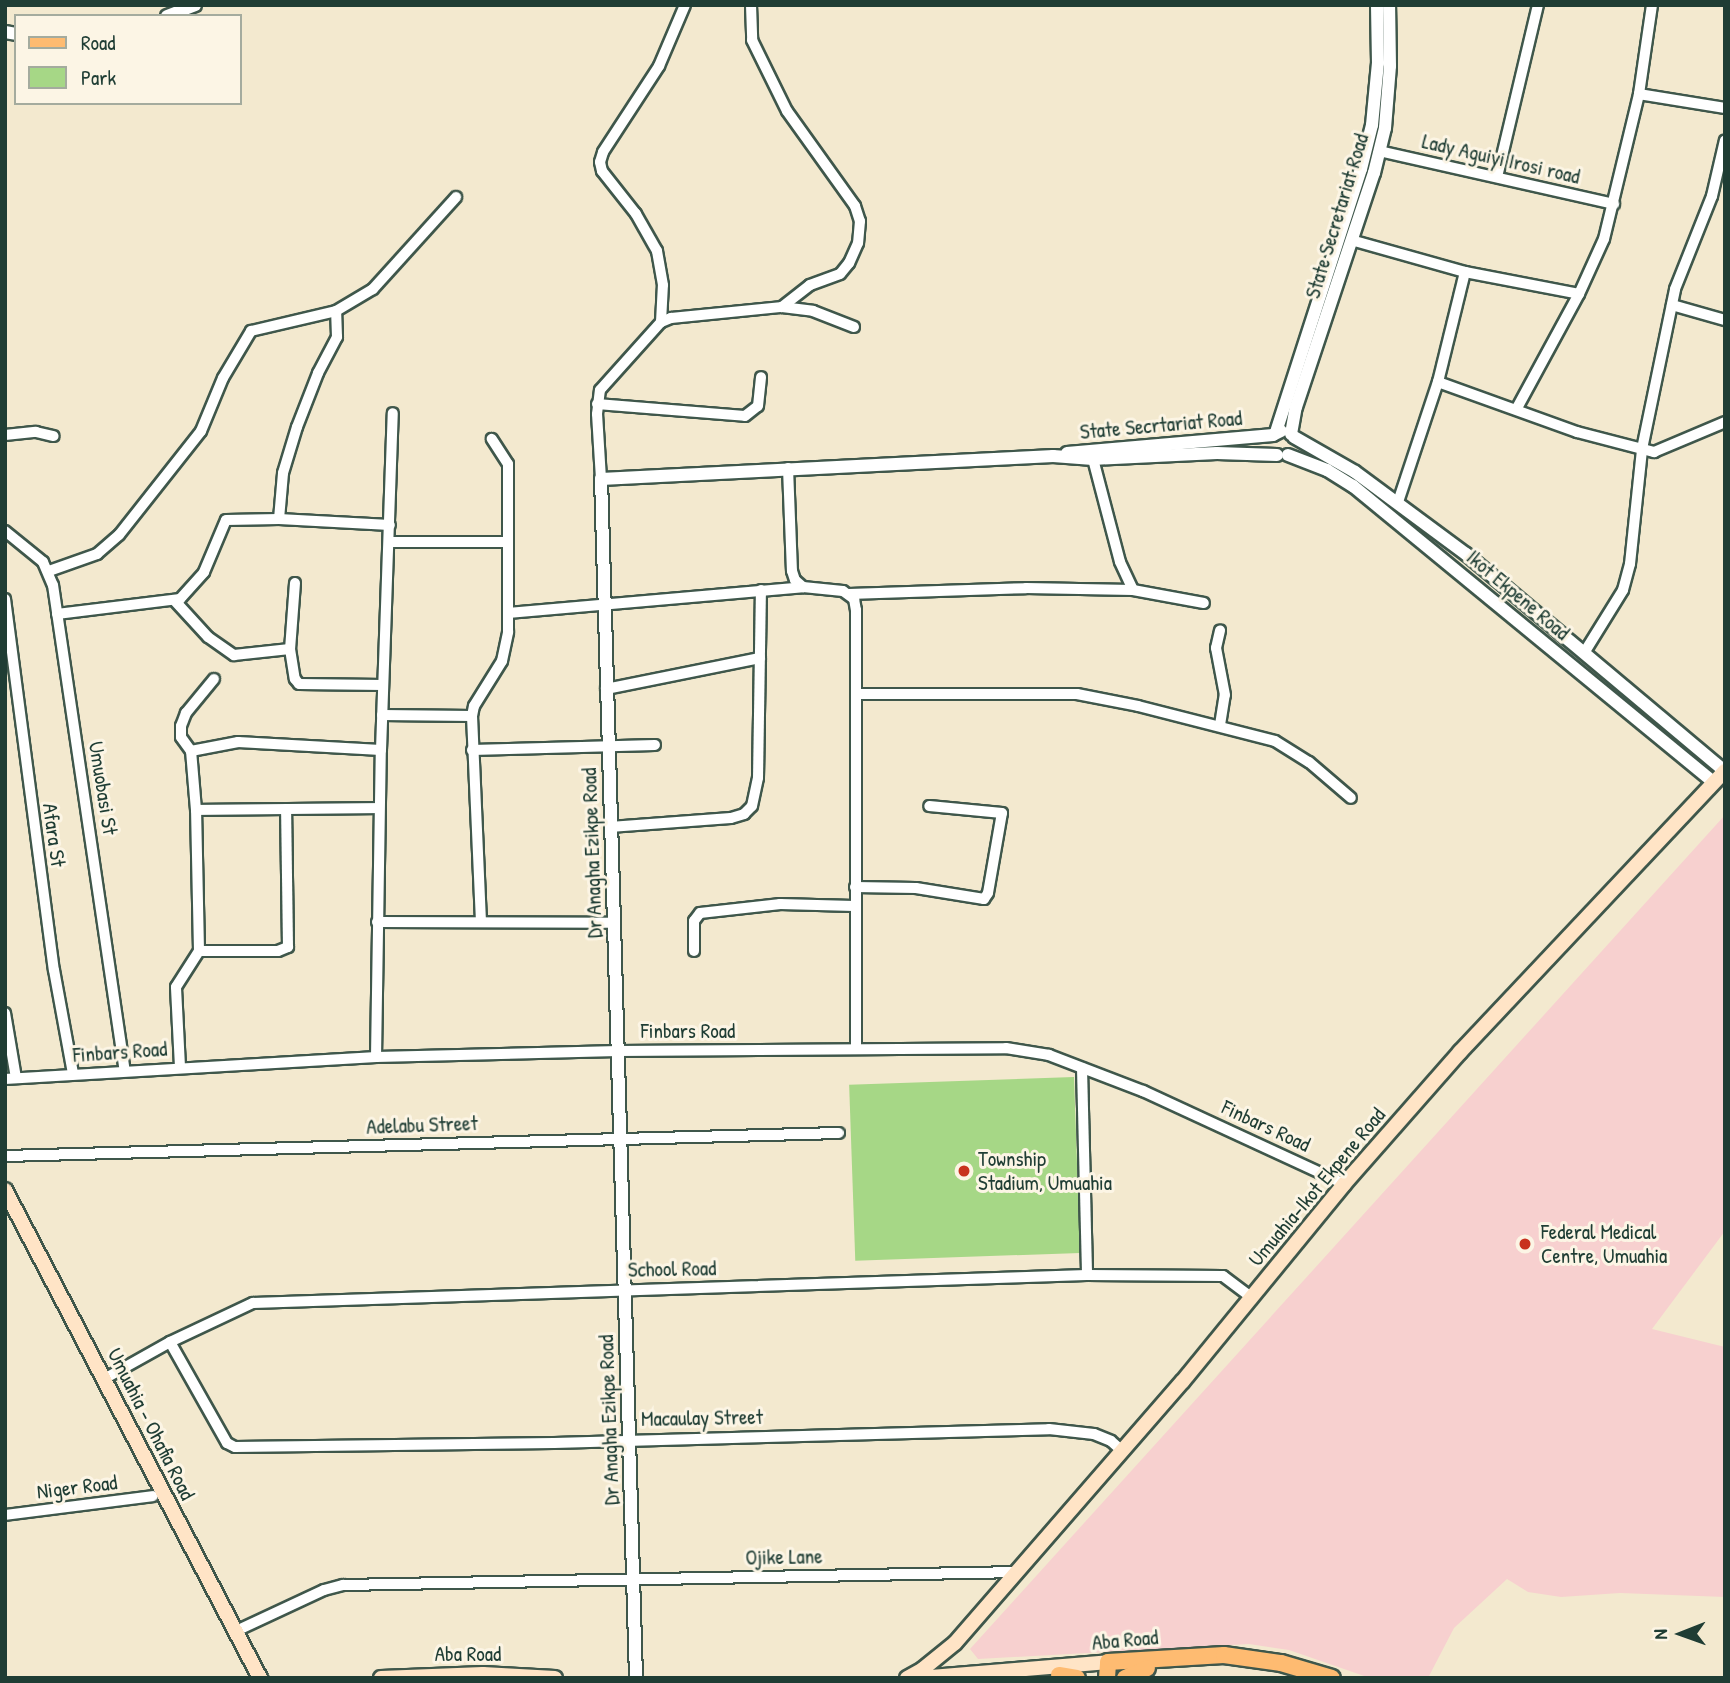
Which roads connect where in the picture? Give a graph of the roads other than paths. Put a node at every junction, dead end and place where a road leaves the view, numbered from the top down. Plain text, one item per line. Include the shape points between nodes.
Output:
1 (195, 5) edge
2 (685, 5) edge
3 (751, 5) edge
4 (1377, 5) edge
5 (1389, 5) edge
6 (1538, 5) edge
7 (1652, 5) edge
8 (172, 14) edge
9 (1639, 94) junction
10 (1725, 108) edge
11 (1725, 139) edge
12 (1379, 151) junction
13 (1497, 177) junction
14 (456, 197) dead end
15 (1614, 204) junction
16 (1351, 240) junction
17 (1465, 272) junction
18 (1579, 294) junction
19 (1672, 305) junction
20 (782, 307) junction
21 (336, 311) junction
22 (1725, 320) edge
23 (661, 322) junction
24 (854, 327) dead end
25 (761, 377) dead end
26 (1438, 382) junction
27 (597, 404) junction
28 (1517, 408) junction
29 (393, 413) dead end
30 (1725, 422) edge
31 (1275, 434) junction
32 (5, 435) edge
33 (1293, 435) junction
34 (54, 436) dead end
35 (492, 439) dead end
36 (1642, 449) junction
37 (1282, 455) junction
38 (1053, 456) junction
39 (1093, 458) junction
40 (788, 468) junction
41 (601, 479) junction
42 (1398, 502) junction
43 (279, 519) junction
44 (390, 525) junction
45 (5, 531) edge
46 (389, 542) junction
47 (508, 542) junction
48 (49, 570) junction
49 (295, 583) dead end
50 (797, 585) junction
51 (761, 590) junction
52 (1133, 590) junction
53 (849, 594) junction
54 (5, 599) edge
55 (175, 601) junction
56 (603, 602) junction
57 (1204, 603) dead end
58 (508, 613) junction
59 (57, 614) junction
60 (1220, 630) dead end
61 (290, 649) junction
62 (1584, 653) junction
63 (760, 658) junction
64 (214, 679) dead end
65 (383, 685) junction
66 (606, 689) junction
67 (858, 694) junction
68 (382, 715) junction
69 (472, 716) junction
70 (1220, 726) junction
71 (655, 745) dead end
72 (608, 746) junction
73 (381, 750) junction
74 (472, 750) junction
75 (191, 751) junction
76 (1725, 771) edge
77 (1713, 782) junction
78 (1351, 798) dead end
79 (929, 806) dead end
80 (286, 808) junction
81 (379, 808) junction
82 (196, 810) junction
83 (610, 827) junction
84 (855, 887) junction
85 (854, 906) junction
86 (377, 922) junction
87 (481, 922) junction
88 (614, 923) junction
89 (199, 951) junction
90 (694, 951) dead end
91 (5, 1013) edge
92 (856, 1049) junction
93 (618, 1051) junction
94 (376, 1056) junction
95 (180, 1067) junction
96 (1082, 1068) junction
97 (125, 1071) junction
98 (73, 1074) junction
99 (11, 1078) edge
100 (839, 1133) dead end
101 (619, 1139) junction
102 (5, 1156) edge
103 (1344, 1184) junction
104 (5, 1190) edge
105 (5, 1211) edge
106 (1087, 1275) junction
107 (624, 1288) junction
108 (1251, 1297) junction
109 (170, 1342) junction
110 (104, 1379) junction
111 (629, 1439) junction
112 (1122, 1451) junction
113 (153, 1496) junction
114 (5, 1515) edge
115 (1018, 1572) junction
116 (633, 1579) junction
117 (236, 1631) junction
118 (952, 1650) junction
119 (933, 1661) junction
120 (1147, 1668) junction
121 (1108, 1670) edge
122 (960, 1674) junction
123 (1059, 1675) junction
124 (934, 1677) edge
125 (247, 1678) edge
126 (260, 1678) edge
127 (381, 1678) edge
128 (555, 1678) edge
129 (636, 1678) edge
130 (907, 1678) edge
131 (1027, 1678) edge
132 (1077, 1678) edge
133 (1125, 1678) edge
134 (1302, 1678) edge
135 (1332, 1678) edge

1 - 8 street
2 - 23 street via 659,66 600,163 601,171 636,214 657,251 663,285
3 - 20 street via 752,40 782,101 855,206 860,221 858,243 840,274 810,285
4 - 31 street via 1372,125
5 - 12 street, State Secretariat Road via 1389,98
6 - 13 street
7 - 9 street
9 - 10 street
9 - 15 street
11 - 19 street via 1712,196
12 - 13 street, Lady Aguiyi Irosi road
12 - 16 street, State Secretariat Road
13 - 15 street, Lady Aguiyi Irosi road
14 - 21 street via 373,289
15 - 18 street
16 - 17 street
16 - 33 street, State Secretariat Road via 1296,407
17 - 18 street
17 - 26 street
18 - 28 street
19 - 22 street
19 - 36 street
20 - 23 street
20 - 24 street via 813,311
21 - 43 street via 338,337 297,427 283,473
21 - 48 street via 251,331 223,378 201,431 120,535 97,554
23 - 27 street via 608,378
25 - 27 street via 758,406 745,416
26 - 28 street
26 - 42 street
27 - 41 street
28 - 36 street via 1577,432
29 - 44 street
30 - 36 street via 1654,452
31 - 33 street, State Secrtariat Road
31 - 37 street via 1270,444
31 - 38 street, State Secrtariat Road via 1086,449
32 - 34 street via 36,432
33 - 37 street, State Secretariat Road via 1295,447
33 - 42 street
35 - 47 street via 508,464
36 - 62 street via 1623,590
37 - 39 street, Ikot Ekpene Road
37 - 77 street, Ikot Ekpene Road via 1327,470 1353,486
38 - 39 street, Ikot Ekpene Road
38 - 40 street
39 - 52 street via 1120,562
40 - 41 street
40 - 50 street via 792,570
41 - 56 street, Dr Anagha Ezikpe Road
42 - 62 street
43 - 44 street
43 - 55 street via 226,520 204,572
44 - 46 street
45 - 48 street
46 - 47 street
46 - 65 street
47 - 58 street
48 - 59 street, Umuobasi St
49 - 61 street
50 - 51 street
50 - 53 street
51 - 56 street
51 - 63 street
52 - 53 street via 1026,588
52 - 57 street
53 - 67 street via 856,610
54 - 98 street, Afara St via 35,835
55 - 59 street
55 - 61 street via 208,637 234,655
56 - 58 street
56 - 66 street, Dr Anagha Ezikpe Road
58 - 69 street via 502,661
59 - 97 street, Umuobasi St
60 - 70 street via 1216,648 1225,695
61 - 65 street via 299,684
62 - 76 street
63 - 66 street
63 - 83 street via 758,778 752,806 731,818
64 - 75 street via 181,726 181,737
65 - 68 street
66 - 72 street, Dr Anagha Ezikpe Road
67 - 70 street via 1077,694
67 - 84 street
68 - 69 street
68 - 73 street
69 - 74 street
70 - 78 street via 1275,741 1309,762
71 - 72 street
72 - 74 street
72 - 83 street, Dr Anagha Ezikpe Road
73 - 75 street via 238,742
73 - 81 street
74 - 87 street
75 - 82 street
76 - 77 main road, Umuahia-Ikot Ekpene Road
77 - 103 main road, Umuahia-Ikot Ekpene Road via 1460,1052
79 - 84 street via 1002,813 984,899 916,888
80 - 81 street
80 - 82 street
80 - 89 street via 288,947 278,951
81 - 86 street
82 - 89 street
83 - 88 street, Dr Anagha Ezikpe Road
84 - 85 street
85 - 90 street via 780,904 700,913 694,921
85 - 92 street
86 - 87 street
86 - 94 street
87 - 88 street
88 - 93 street, Dr Anagha Ezikpe Road
89 - 95 street via 176,986
91 - 99 street
92 - 93 street, Finbars Road
92 - 96 street, Finbars Road via 1006,1048 1049,1055
93 - 94 street, Finbars Road
93 - 101 street, Dr Anagha Ezikpe Road
94 - 95 street, Finbars Road
95 - 97 street, Finbars Road
96 - 103 street, Finbars Road via 1143,1091
96 - 106 street
97 - 98 street, Finbars Road
98 - 99 street, Finbars Road
100 - 101 street, Adelabu Street
101 - 102 street, Adelabu Street
101 - 107 street, Dr Anagha Ezikpe Road
103 - 108 main road, Umuahia-Ikot Ekpene Road
104 - 110 main road, Umuahia - Ohafia Road
105 - 113 main road, Umuahia - Ohafia Road
106 - 107 street, School Road
106 - 108 street, School Road via 1223,1276
107 - 109 street, School Road via 253,1303
107 - 111 street, Dr Anagha Ezikpe Road
108 - 112 main road, Umuahia-Ikot Ekpene Road
109 - 110 street, School Road
109 - 111 street, Macaulay Street via 231,1446
110 - 117 main road, Umuahia - Ohafia Road
111 - 112 street, Macaulay Street via 1049,1429 1094,1433
111 - 116 street, Dr Anagha Ezikpe Road
112 - 115 main road, Umuahia-Ikot Ekpene Road
113 - 114 street, Niger Road
113 - 125 main road, Umuahia - Ohafia Road
115 - 116 street, Ojike Lane
115 - 118 main road, Umuahia-Ikot Ekpene Road
116 - 117 street, Ojike Lane via 343,1585
116 - 129 street, Dr Anagha Ezikpe Road
117 - 126 main road, Umuahia - Ohafia Road
118 - 119 main road
118 - 122 main road via 951,1669
118 - 124 main road
119 - 124 main road
119 - 130 main road
120 - 121 main road, Aba Road
120 - 133 main road
120 - 134 main road, Aba Road via 1224,1664
121 - 122 main road, Aba Road
121 - 123 main road, Aba Road
121 - 135 main road, Aba Road via 1224,1655 1280,1663
122 - 124 main road, Aba Road
123 - 131 main road, Aba Road
123 - 132 main road
127 - 128 main road, Aba Road via 484,1674

